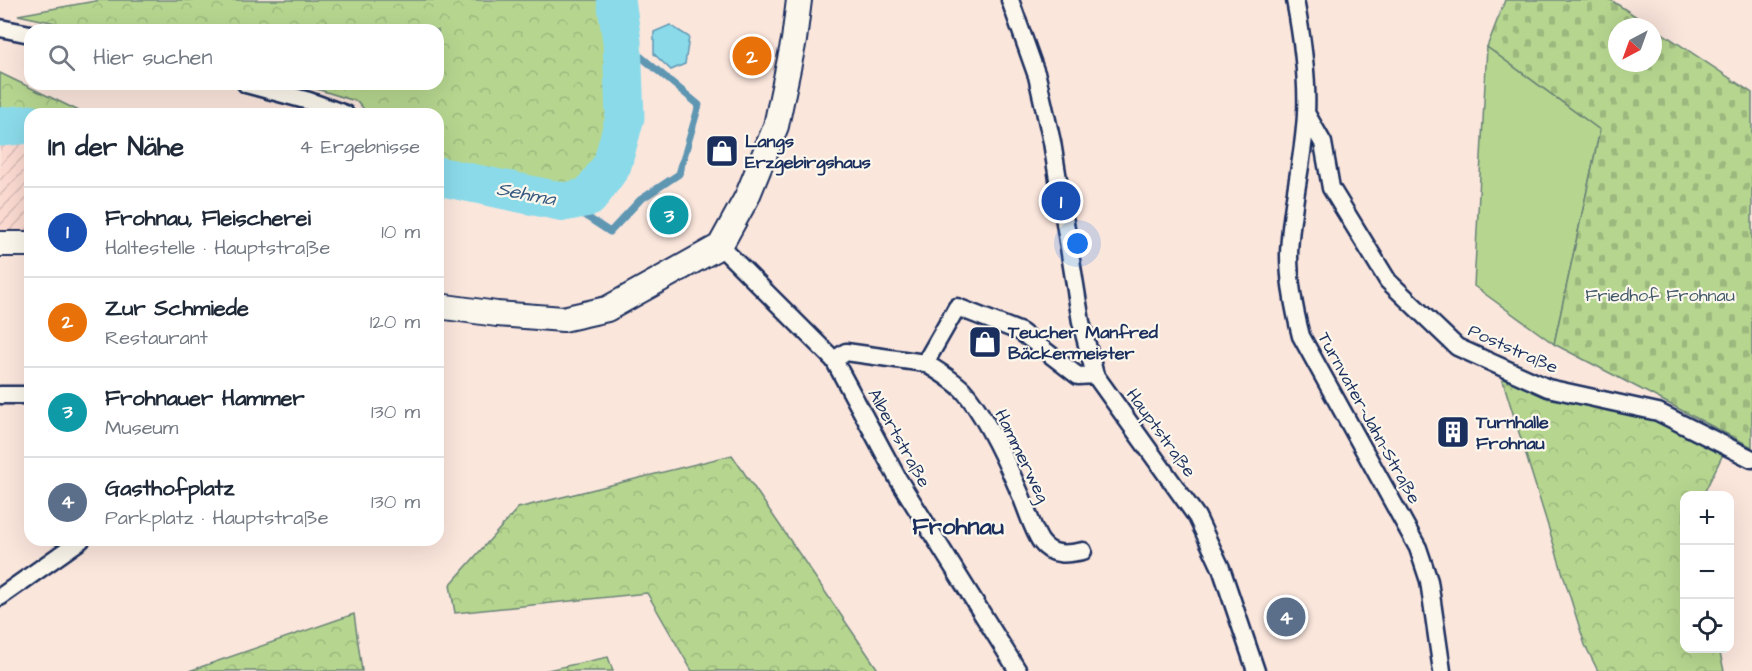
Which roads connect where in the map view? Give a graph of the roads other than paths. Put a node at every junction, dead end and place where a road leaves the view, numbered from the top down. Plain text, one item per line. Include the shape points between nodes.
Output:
1 (799, 0) edge
2 (1010, 0) edge
3 (1295, 0) edge
4 (0, 28) edge
5 (24, 33) edge
6 (268, 90) edge
7 (328, 108) edge
8 (1306, 113) junction
9 (0, 244) edge
10 (24, 244) edge
11 (720, 246) junction
12 (444, 307) edge
13 (834, 360) junction
14 (925, 363) junction
15 (1095, 375) junction
16 (0, 395) edge
17 (24, 395) edge
18 (1752, 459) edge
19 (72, 546) edge
20 (1083, 551) dead end
21 (0, 597) edge
22 (1018, 671) edge
23 (1256, 671) edge
24 (1442, 671) edge

1 - 11 main road via 776,126 747,197
2 - 15 street, Hauptstraße via 1037,76 1052,142 1081,322
3 - 8 street, Turnvater-Jahn-Straße via 1302,39
4 - 5 street
6 - 7 street
8 - 18 street, Poststraße via 1323,143 1331,188 1388,282 1457,347 1548,388 1658,412
8 - 24 street, Turnvater-Jahn-Straße via 1289,254 1292,302 1301,336 1418,548 1428,581
9 - 10 main road
11 - 12 main road via 607,309 563,319
11 - 13 street, Albertstraße
13 - 14 street, Hammerweg via 846,352
13 - 22 street, Albertstraße via 898,479
14 - 15 street via 957,307 1021,332 1078,376
14 - 20 street, Hammerweg via 955,383 973,403 1019,490 1041,543 1055,554
15 - 23 street, Hauptstraße via 1197,517 1221,568
16 - 17 street
19 - 21 street

